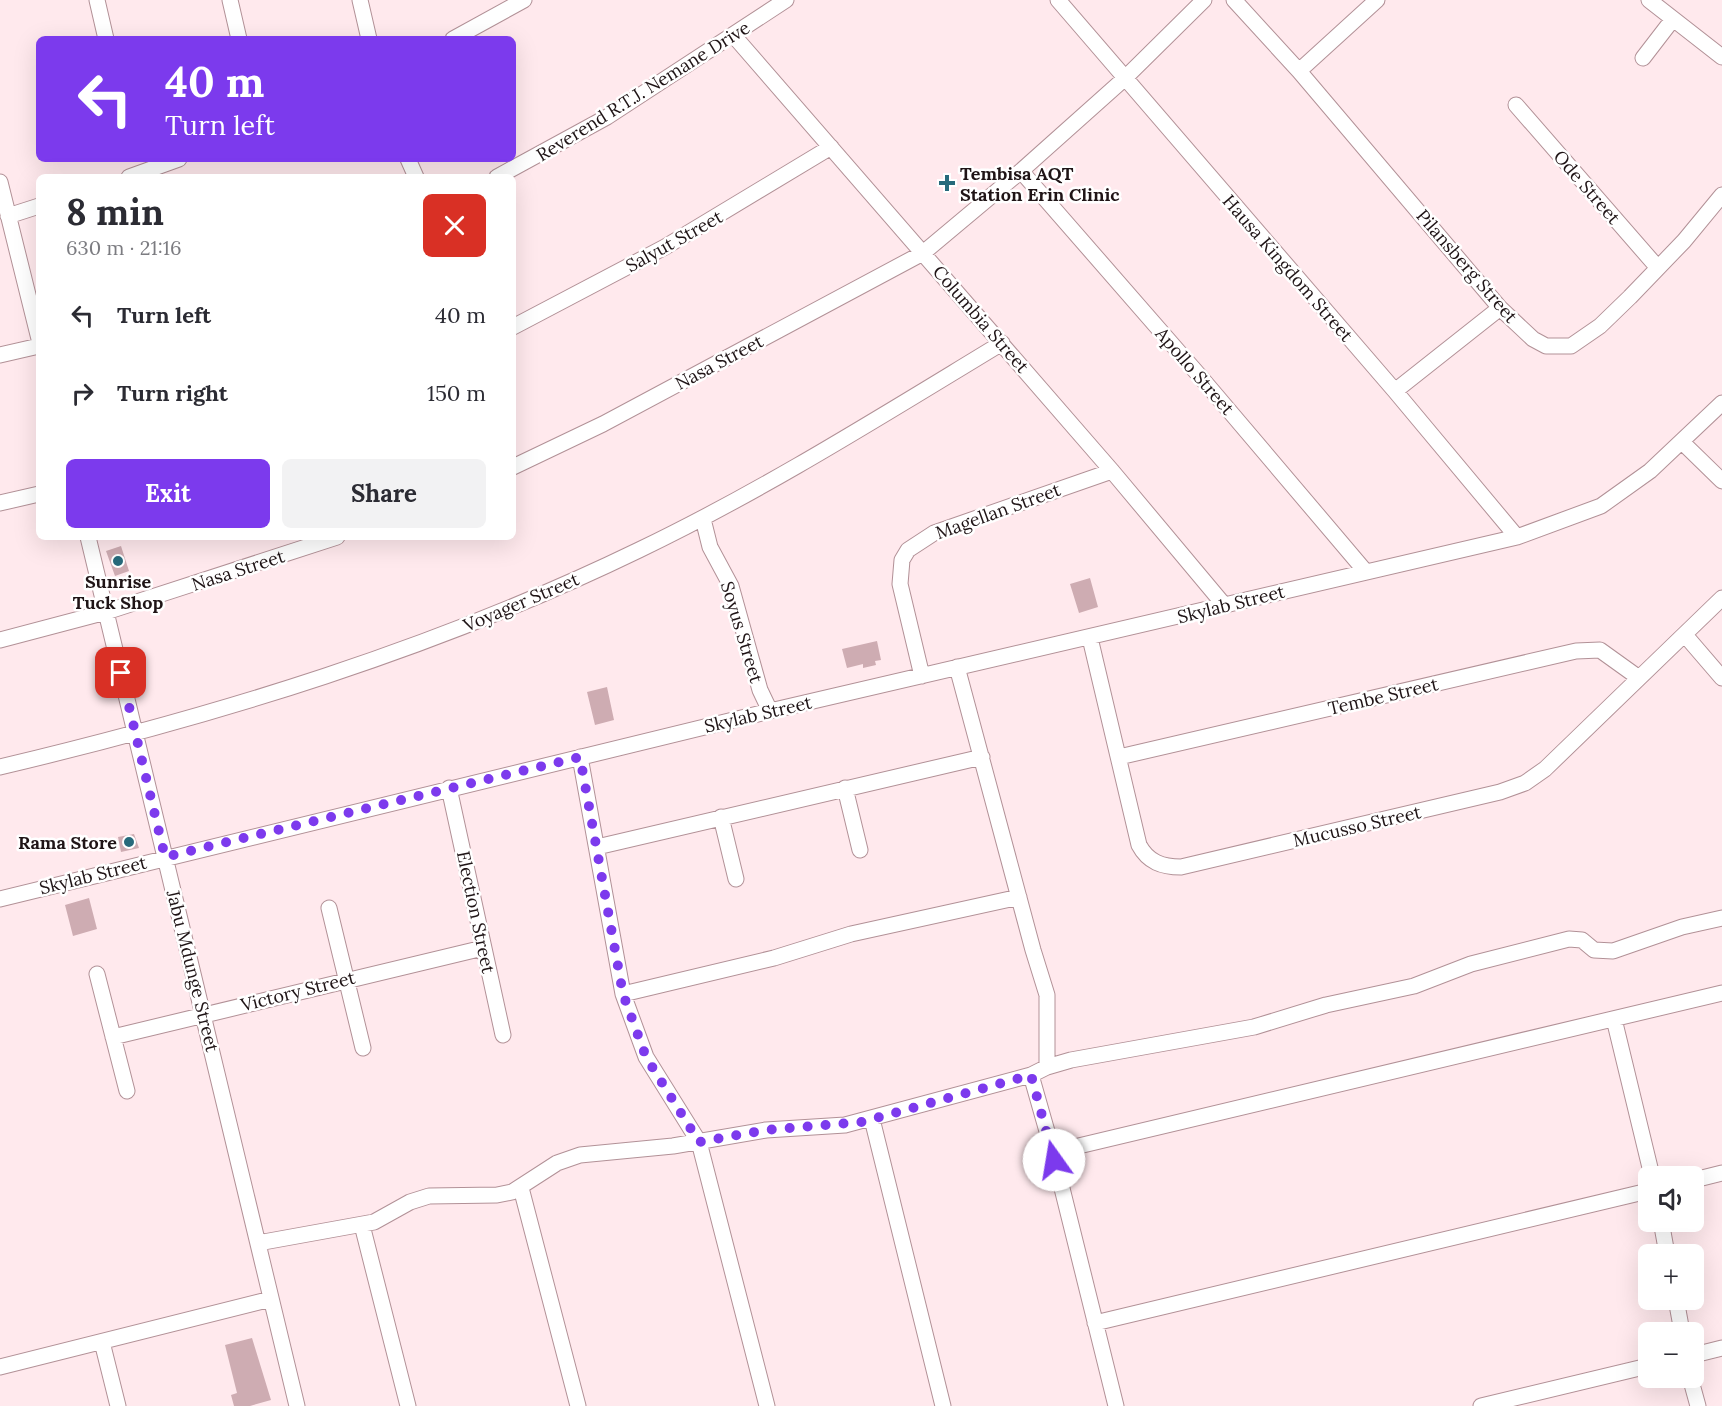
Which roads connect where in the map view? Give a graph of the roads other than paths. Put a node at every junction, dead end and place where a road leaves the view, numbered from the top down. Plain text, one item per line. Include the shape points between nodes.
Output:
1 (97, 0) edge
2 (230, 0) edge
3 (360, 0) edge
4 (524, 0) edge
5 (786, 0) edge
6 (1058, 0) edge
7 (1204, 0) edge
8 (1234, 0) edge
9 (1377, 0) edge
10 (1649, 0) edge
11 (1674, 19) junction
12 (105, 36) edge
13 (238, 36) edge
14 (368, 36) edge
15 (458, 36) edge
16 (734, 36) junction
17 (1722, 57) edge
18 (1643, 58) dead end
19 (1299, 71) junction
20 (1124, 79) junction
21 (1516, 105) dead end
22 (831, 147) junction
23 (167, 162) edge
24 (134, 170) edge
25 (1021, 171) junction
26 (502, 174) edge
27 (0, 182) edge
28 (1722, 195) edge
29 (36, 207) edge
30 (8, 216) junction
31 (923, 253) junction
32 (1658, 268) junction
33 (1500, 308) junction
34 (516, 325) edge
35 (36, 327) edge
36 (1002, 343) junction
37 (36, 347) edge
38 (0, 355) edge
39 (1395, 391) junction
40 (1722, 404) edge
41 (1682, 442) junction
42 (516, 466) edge
43 (1112, 471) junction
44 (1722, 481) edge
45 (36, 495) edge
46 (0, 503) edge
47 (703, 519) junction
48 (1517, 537) junction
49 (89, 540) edge
50 (328, 540) edge
51 (1366, 572) junction
52 (1722, 598) edge
53 (1225, 606) junction
54 (106, 612) junction
55 (1685, 635) junction
56 (1090, 638) junction
57 (0, 640) edge
58 (957, 667) junction
59 (922, 676) junction
60 (1639, 678) junction
61 (1722, 678) edge
62 (770, 711) junction
63 (135, 735) junction
64 (580, 757) junction
65 (982, 757) junction
66 (1119, 758) junction
67 (0, 767) edge
68 (449, 788) junction
69 (845, 788) junction
70 (722, 817) junction
71 (597, 847) junction
72 (861, 850) dead end
73 (165, 857) junction
74 (736, 879) dead end
75 (1019, 897) junction
76 (0, 899) edge
77 (329, 908) dead end
78 (1722, 918) edge
79 (483, 948) junction
80 (97, 974) dead end
81 (346, 979) junction
82 (1722, 993) edge
83 (623, 994) junction
84 (203, 1014) junction
85 (1614, 1019) junction
86 (503, 1035) dead end
87 (113, 1037) junction
88 (363, 1048) dead end
89 (1047, 1066) junction
90 (1031, 1075) junction
91 (127, 1091) dead end
92 (872, 1119) junction
93 (699, 1142) junction
94 (1054, 1156) junction
95 (1650, 1166) edge
96 (1722, 1173) edge
97 (1704, 1178) edge
98 (521, 1188) junction
99 (1638, 1193) edge
100 (362, 1225) junction
101 (258, 1244) junction
102 (271, 1299) junction
103 (1095, 1323) junction
104 (102, 1342) junction
105 (1722, 1348) edge
106 (1704, 1352) edge
107 (0, 1367) edge
108 (1638, 1368) edge
109 (1693, 1388) edge
110 (118, 1406) edge
111 (297, 1406) edge
112 (408, 1406) edge
113 (578, 1406) edge
114 (767, 1406) edge
115 (944, 1406) edge
116 (1116, 1406) edge
117 (1481, 1406) edge
118 (1698, 1406) edge

1 - 12 street
2 - 13 street
3 - 14 street
4 - 15 street
5 - 16 street, Reverend R.T.J. Nemane Drive
6 - 20 street, Hausa Kingdom Street
7 - 20 street, Nasa Street
8 - 19 street, Pilansberg Street
9 - 19 street
10 - 11 street
11 - 17 street
11 - 18 street
16 - 22 street, Columbia Street
16 - 26 street, Reverend R.T.J. Nemane Drive via 607,117
19 - 33 street, Pilansberg Street
20 - 25 street, Nasa Street
20 - 39 street, Hausa Kingdom Street
21 - 32 street, Ode Street
22 - 31 street, Columbia Street
22 - 34 street, Salyut Street via 665,248
23 - 24 street
25 - 31 street, Nasa Street
25 - 51 street, Apollo Street
27 - 30 street
28 - 32 street, Pilansberg Street
29 - 30 street
30 - 35 street
31 - 36 street, Columbia Street
31 - 42 street, Nasa Street via 603,424
32 - 33 street, Pilansberg Street via 1600,326 1571,346 1546,346
33 - 39 street
36 - 43 street, Columbia Street
36 - 47 street, Voyager Street
37 - 38 street
39 - 48 street, Hausa Kingdom Street
40 - 41 street, Skylab Street
41 - 44 street
41 - 48 street, Skylab Street via 1601,506
43 - 53 street, Columbia Street
43 - 59 street, Magellan Street via 934,533 908,550 902,560 900,584
45 - 46 street
47 - 62 street, Soyus Street via 710,547 731,586 760,690
47 - 63 street, Voyager Street via 542,594 391,654
48 - 51 street, Skylab Street
49 - 54 street, Jabu Mdunge Street
50 - 54 street, Nasa Street
51 - 53 street, Skylab Street
52 - 55 street, Mucusso Street
53 - 56 street, Skylab Street
54 - 57 street, Nasa Street
54 - 63 street, Jabu Mdunge Street
55 - 60 street, Mucusso Street
55 - 61 street
56 - 58 street, Skylab Street
56 - 66 street, Mucusso Street
58 - 59 street, Skylab Street
58 - 65 street
59 - 62 street, Skylab Street
60 - 66 street, Tembe Street via 1600,650 1576,651
60 - 66 street, Mucusso Street via 1552,763 1515,788 1181,867 1160,865 1144,854
62 - 64 street, Skylab Street
63 - 67 street, Voyager Street
63 - 73 street, Jabu Mdunge Street
64 - 68 street, Skylab Street
64 - 71 street
65 - 69 street
65 - 75 street
68 - 73 street, Skylab Street
68 - 79 street, Election Street
69 - 70 street
69 - 72 street
70 - 71 street
70 - 74 street
71 - 83 street
73 - 76 street, Skylab Street
73 - 84 street, Jabu Mdunge Street
75 - 83 street via 851,934 774,958
75 - 89 street via 1046,985
77 - 81 street
78 - 89 street via 1613,951 1601,951 1582,940 1569,939 1471,964 1414,986 1326,1005 1247,1028
79 - 81 street, Victory Street
79 - 86 street, Election Street
80 - 87 street
81 - 84 street, Victory Street
81 - 88 street
82 - 85 street
83 - 93 street via 646,1057
84 - 87 street, Victory Street
84 - 101 street, Jabu Mdunge Street
85 - 94 street via 1077,1146
85 - 95 street
87 - 91 street
89 - 90 street
90 - 92 street
90 - 94 street
92 - 93 street via 845,1125 766,1130
92 - 115 street
93 - 98 street via 573,1157 546,1169
93 - 114 street
94 - 103 street
96 - 97 street
98 - 100 street via 497,1195 429,1196
98 - 113 street
99 - 103 street
100 - 101 street
100 - 112 street
101 - 102 street, Jabu Mdunge Street
102 - 104 street
102 - 111 street, Jabu Mdunge Street
103 - 116 street
104 - 107 street
104 - 110 street
105 - 106 street
108 - 117 street
109 - 118 street

